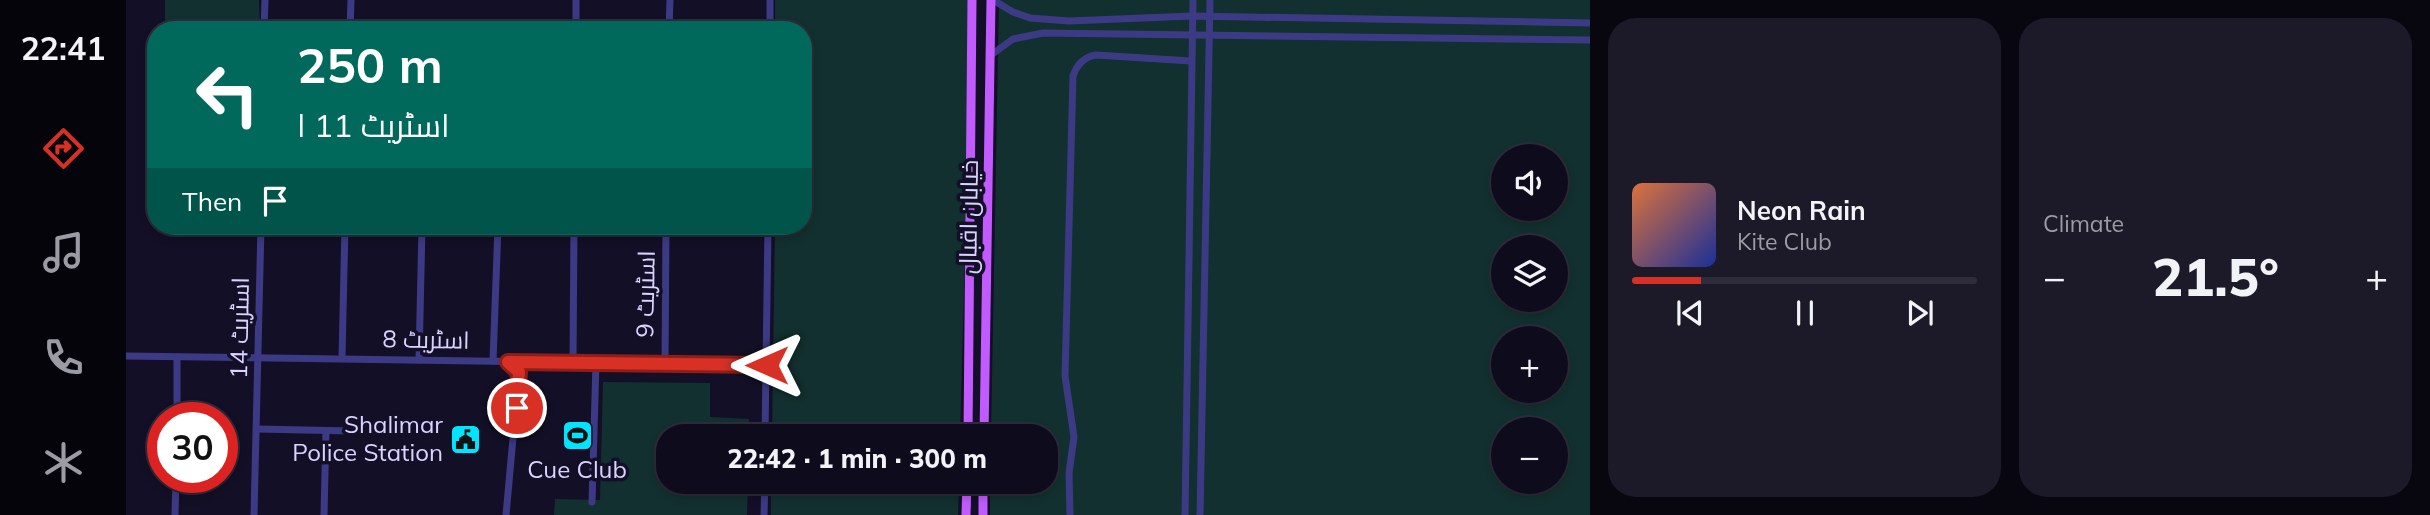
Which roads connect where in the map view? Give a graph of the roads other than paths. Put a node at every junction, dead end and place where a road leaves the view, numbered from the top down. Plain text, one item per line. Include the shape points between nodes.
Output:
1 (265, 0) edge
2 (351, 0) edge
3 (576, 0) edge
4 (670, 0) edge
5 (770, 0) edge
6 (972, 0) edge
7 (992, 0) edge
8 (1193, 0) edge
9 (1210, 0) edge
10 (1192, 16) junction
11 (1210, 17) junction
12 (264, 21) edge
13 (350, 21) edge
14 (576, 21) edge
15 (669, 21) edge
16 (770, 21) edge
17 (1590, 23) edge
18 (1192, 36) junction
19 (1210, 36) junction
20 (1590, 40) edge
21 (991, 55) junction
22 (1191, 61) junction
23 (261, 235) edge
24 (345, 235) edge
25 (422, 235) edge
26 (498, 235) edge
27 (574, 235) edge
28 (666, 235) edge
29 (768, 235) edge
30 (126, 356) edge
31 (177, 357) junction
32 (259, 358) junction
33 (342, 358) junction
34 (419, 360) junction
35 (493, 361) junction
36 (508, 362) junction
37 (573, 362) junction
38 (596, 362) junction
39 (664, 363) junction
40 (767, 365) junction
41 (177, 402) edge
42 (765, 424) edge
43 (968, 424) edge
44 (984, 424) edge
45 (257, 429) junction
46 (326, 431) junction
47 (400, 432) dead end
48 (176, 493) edge
49 (765, 494) edge
50 (967, 494) edge
51 (983, 494) edge
52 (592, 502) dead end
53 (175, 515) edge
54 (254, 515) edge
55 (324, 515) edge
56 (506, 515) edge
57 (764, 515) edge
58 (967, 515) edge
59 (983, 515) edge
60 (1070, 515) edge
61 (1185, 515) edge
62 (1200, 515) edge

1 - 12 street
2 - 13 street
3 - 14 street
4 - 15 street
5 - 16 street
6 - 43 main road, خیابان اقبال
7 - 10 street via 1030,18
7 - 21 main road, خیابان اقبال
8 - 10 street
9 - 11 street
10 - 11 street
10 - 18 street
11 - 17 street
11 - 19 street
18 - 19 street
18 - 21 street via 1029,34
18 - 22 street
19 - 20 street
19 - 62 street
21 - 44 main road, خیابان اقبال
22 - 60 street via 1096,55 1075,68 1065,376 1073,436
22 - 61 street
23 - 32 street, اسٹریٹ 14
24 - 33 street
25 - 34 street
26 - 35 street
27 - 37 street
28 - 39 street, اسٹریٹ 9
29 - 40 street
30 - 31 street, اسٹریٹ 8
31 - 32 street, اسٹریٹ 8
31 - 41 street
32 - 33 street, اسٹریٹ 8
32 - 45 street, اسٹریٹ 14
33 - 34 street, اسٹریٹ 8
34 - 35 street, اسٹریٹ 8
35 - 36 street, اسٹریٹ 8
36 - 37 street, اسٹریٹ 8
36 - 56 street via 519,372
37 - 38 street, اسٹریٹ 8
38 - 39 street, اسٹریٹ 8
38 - 52 street
39 - 40 street, اسٹریٹ 8
40 - 42 street
45 - 46 street
45 - 54 street, اسٹریٹ 14
46 - 47 street
46 - 55 street
48 - 53 street
49 - 57 street
50 - 58 main road
51 - 59 main road

